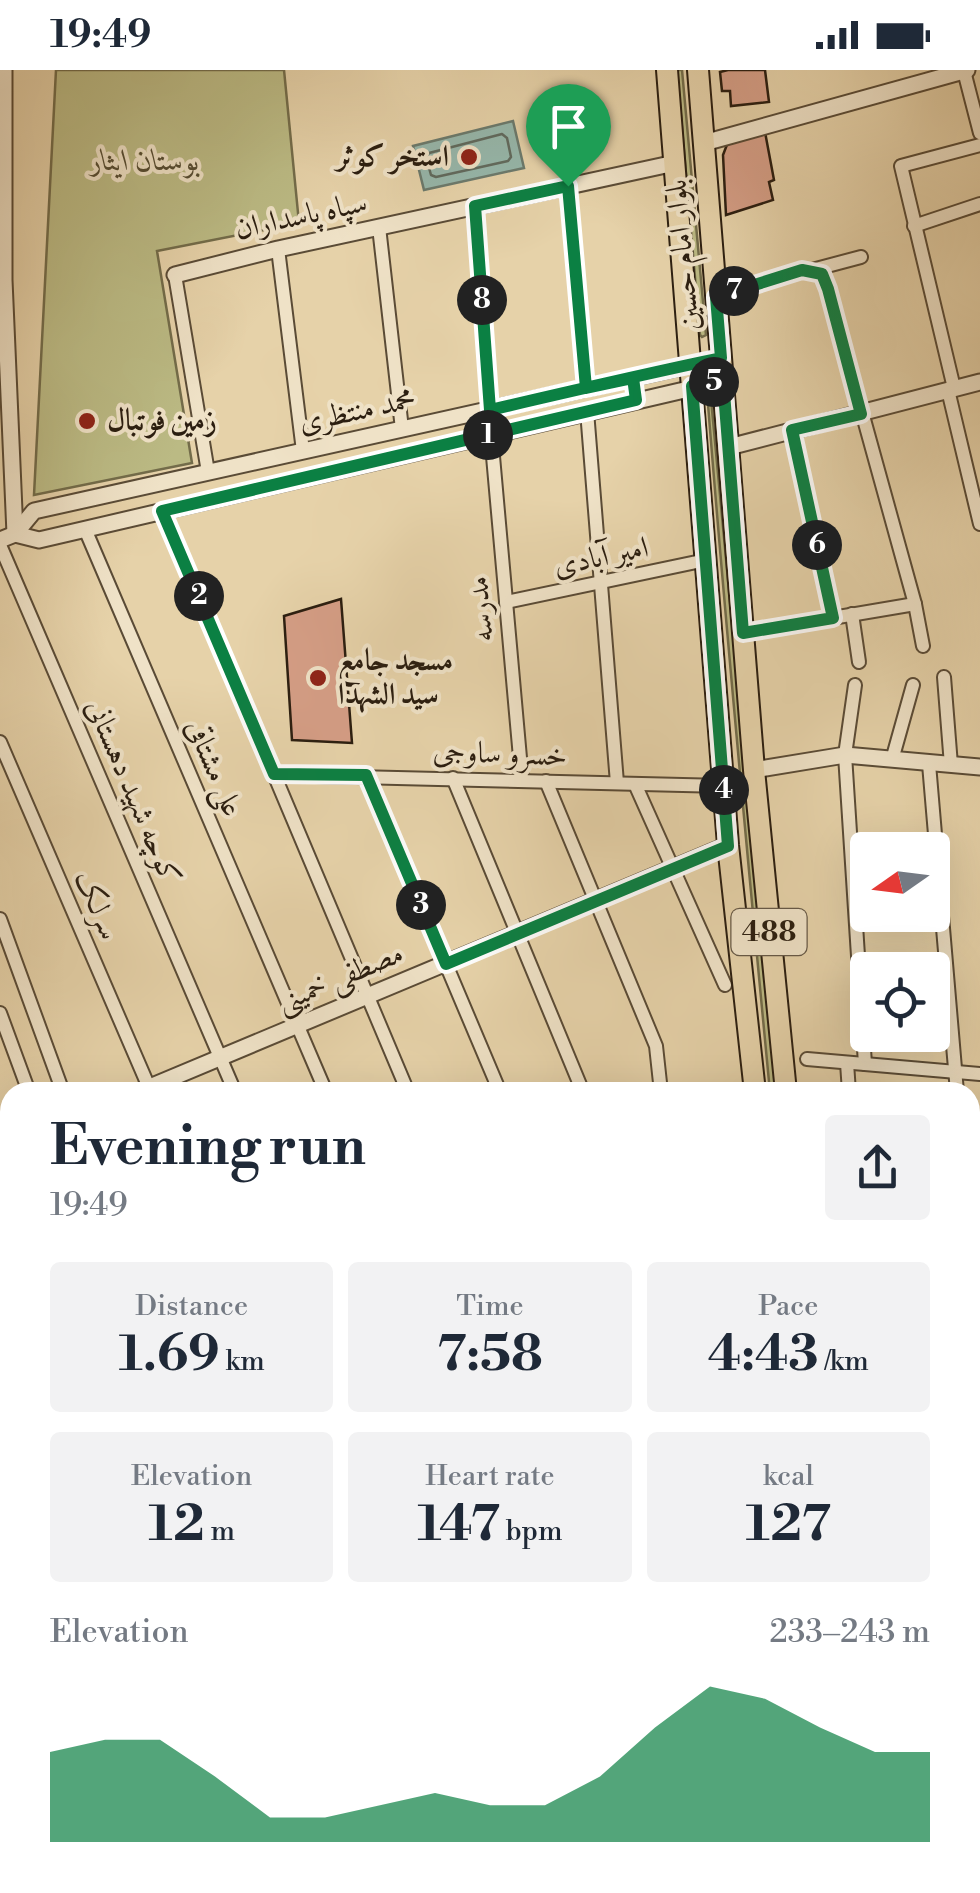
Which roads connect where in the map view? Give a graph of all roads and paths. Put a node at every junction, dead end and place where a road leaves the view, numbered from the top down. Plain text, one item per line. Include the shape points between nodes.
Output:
1 (4, 70) edge
2 (668, 70) edge
3 (698, 70) edge
4 (966, 70) edge
5 (2, 127) edge
6 (980, 133) edge
7 (704, 143) junction
8 (980, 144) edge
9 (675, 163) junction
10 (568, 186) junction
11 (980, 204) edge
12 (475, 206) junction
13 (2, 223) edge
14 (914, 226) junction
15 (378, 227) junction
16 (278, 249) junction
17 (861, 258) dead end
18 (817, 272) junction
19 (175, 275) joint
20 (716, 297) junction
21 (721, 358) junction
22 (3, 359) edge
23 (691, 365) junction
24 (633, 378) junction
25 (723, 380) junction
26 (980, 382) edge
27 (692, 386) junction
28 (586, 388) junction
29 (951, 389) junction
30 (636, 400) junction
31 (490, 410) junction
32 (587, 411) junction
33 (861, 414) junction
34 (402, 429) junction
35 (5, 430) edge
36 (792, 430) junction
37 (490, 434) junction
38 (728, 448) junction
39 (303, 451) junction
40 (208, 472) junction
41 (975, 479) edge
42 (978, 504) edge
43 (162, 511) junction
44 (980, 524) edge
45 (85, 530) junction
46 (5, 539) edge
47 (706, 560) junction
48 (600, 582) junction
49 (506, 602) junction
50 (915, 604) junction
51 (852, 614) junction
52 (833, 618) junction
53 (743, 633) junction
54 (923, 646) dead end
55 (858, 662) dead end
56 (944, 676) dead end
57 (855, 686) dead end
58 (913, 686) dead end
59 (0, 742) edge
60 (845, 755) junction
61 (892, 760) junction
62 (930, 764) junction
63 (951, 765) junction
64 (980, 766) edge
65 (754, 770) junction
66 (274, 774) junction
67 (366, 775) junction
68 (453, 778) junction
69 (522, 780) junction
70 (546, 781) junction
71 (617, 783) junction
72 (635, 784) junction
73 (724, 786) junction
74 (728, 846) junction
75 (671, 870) junction
76 (594, 902) junction
77 (0, 919) edge
78 (519, 933) junction
79 (446, 964) junction
80 (725, 985) dead end
81 (368, 996) junction
82 (0, 1012) edge
83 (298, 1026) junction
84 (220, 1058) junction
85 (807, 1059) dead end
86 (847, 1062) junction
87 (865, 1064) junction
88 (954, 1072) junction
89 (980, 1074) edge
90 (25, 1082) edge
91 (59, 1082) edge
92 (142, 1082) edge
93 (166, 1082) edge
94 (231, 1082) edge
95 (322, 1082) edge
96 (404, 1082) edge
97 (496, 1082) edge
98 (579, 1082) edge
99 (660, 1082) edge
100 (754, 1082) edge
101 (785, 1082) edge
102 (848, 1082) edge
103 (955, 1082) edge

1 - 5 street
2 - 9 main road, بلوار امام حسین / 488
3 - 7 main road, بلوار امام حسین / 488
4 - 6 street
4 - 7 street
5 - 13 street
7 - 20 main road, بلوار امام حسین / 488
8 - 14 street via 901,166
9 - 10 street, سپاه پاسداران
9 - 23 main road, بلوار امام حسین / 488
10 - 12 street, سپاه پاسداران
10 - 28 street
11 - 14 street
12 - 15 street, سپاه پاسداران
12 - 31 street
13 - 22 street
14 - 29 street
15 - 16 street, سپاه پاسداران
15 - 34 street
16 - 19 street, سپاه پاسداران
16 - 39 street
17 - 18 street
18 - 20 street
18 - 33 street via 828,289
19 - 40 street
20 - 21 main road, بلوار امام حسین / 488
21 - 23 street, محمد منتظری
21 - 25 main road, بلوار امام حسین / 488
22 - 35 street
23 - 24 street, محمد منتظری
23 - 27 main road, بلوار امام حسین / 488
24 - 28 street, محمد منتظری
24 - 30 street
25 - 27 street, محمد منتظری
25 - 38 main road, بلوار امام حسین / 488
26 - 29 street
27 - 30 street, محمد منتظری
27 - 47 main road, بلوار امام حسین / 488
28 - 31 street, محمد منتظری
29 - 33 street
29 - 41 street
30 - 32 street, محمد منتظری
31 - 34 street, محمد منتظری
32 - 37 street, محمد منتظری
32 - 48 street
33 - 36 street
33 - 50 street
34 - 39 street, محمد منتظری
35 - 46 street
36 - 38 street
36 - 52 street
37 - 43 street, محمد منتظری
37 - 49 street, مدرسه
38 - 53 main road, بلوار امام حسین / 488
39 - 40 street, محمد منتظری
40 - 46 street, محمد منتظری via 34,511
41 - 42 street
42 - 44 street
43 - 45 street, محمد منتظری
43 - 66 street
45 - 46 street, محمد منتظری
45 - 83 street, علی مشتاقی
46 - 84 street, کوچه شهید دهستانی
47 - 48 street, امیر آبادی
47 - 73 main road, بلوار امام حسین / 488
48 - 49 street, امیر آبادی
48 - 71 street
49 - 69 street, مدرسه
50 - 51 street
50 - 54 street
51 - 52 street
51 - 55 street
52 - 53 street
53 - 65 main road, بلوار امام حسین / 488
56 - 63 street
57 - 60 street
58 - 61 street
59 - 92 street, سرلک
60 - 61 street
60 - 65 street
60 - 87 street
61 - 62 street
62 - 63 street
62 - 88 street
63 - 64 street
65 - 101 main road, بلوار امام حسین / 488
66 - 67 street, خسرو ساوجی
66 - 81 street
67 - 68 street, خسرو ساوجی
67 - 79 street
68 - 69 street, خسرو ساوجی
68 - 78 street
69 - 70 street, خسرو ساوجی
70 - 71 street, خسرو ساوجی
70 - 76 street
71 - 72 street, خسرو ساوجی
72 - 73 street, خسرو ساوجی
72 - 75 street
73 - 74 main road, بلوار امام حسین / 488
74 - 75 street, مصطفی خمینی
74 - 100 main road, بلوار امام حسین / 488
75 - 76 street, مصطفی خمینی
75 - 80 street
76 - 78 street, مصطفی خمینی
76 - 99 street via 656,1046
77 - 91 street
78 - 79 street, مصطفی خمینی
78 - 98 street
79 - 81 street, مصطفی خمینی
79 - 97 street
81 - 83 street, مصطفی خمینی
81 - 96 street
82 - 90 street
83 - 84 street, مصطفی خمینی
83 - 95 street, علی مشتاقی
84 - 93 street, مصطفی خمینی
84 - 94 street, کوچه شهید دهستانی
85 - 86 street
86 - 87 street
86 - 102 street
87 - 88 street
88 - 89 street
88 - 103 street

